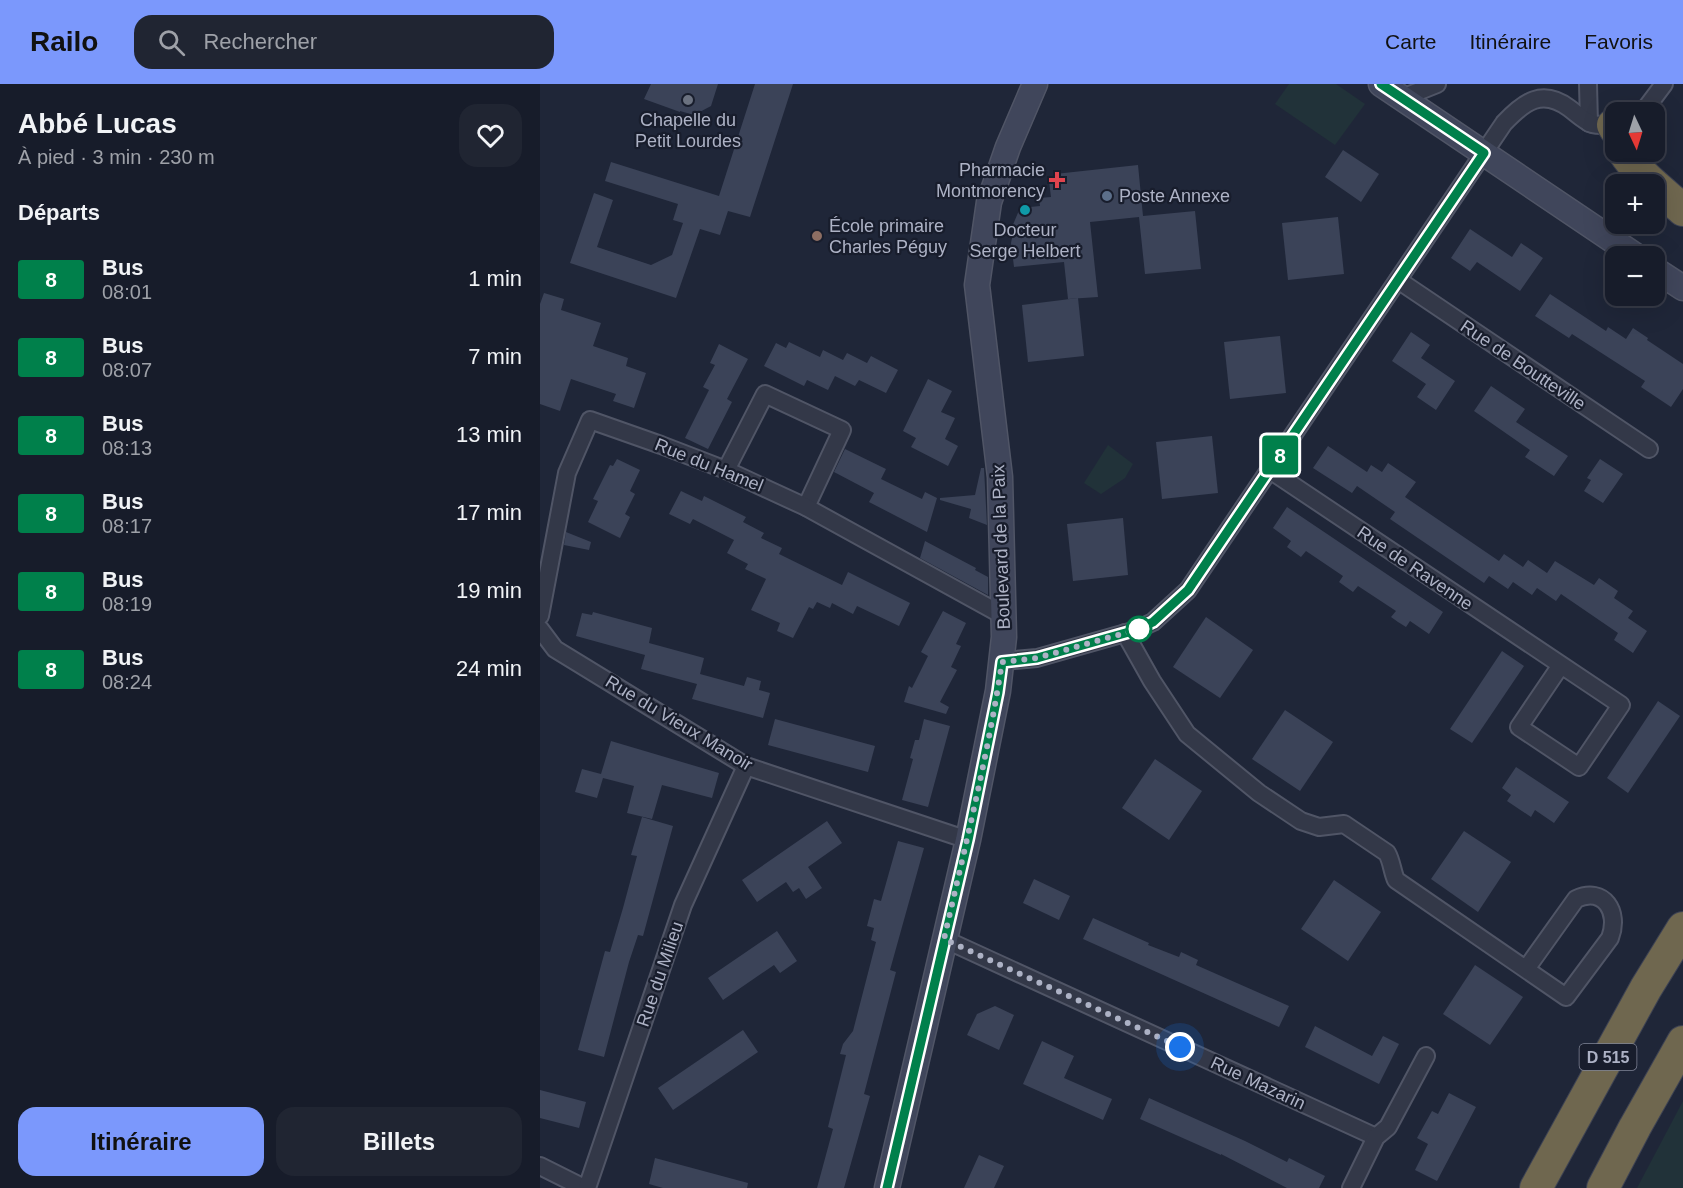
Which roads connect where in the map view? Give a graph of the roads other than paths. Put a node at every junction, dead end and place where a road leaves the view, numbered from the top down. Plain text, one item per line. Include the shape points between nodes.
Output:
1 (1035, 84) edge
2 (1381, 84) edge
3 (1437, 84) edge
4 (1588, 84) edge
5 (1665, 84) edge
6 (1402, 98) junction
7 (1651, 102) edge
8 (1605, 117) edge
9 (1605, 127) edge
10 (1484, 153) junction
11 (1633, 162) edge
12 (1683, 210) edge
13 (1621, 246) edge
14 (1665, 276) edge
15 (1398, 280) junction
16 (1683, 288) edge
17 (1649, 449) dead end
18 (726, 470) junction
19 (1270, 470) junction
20 (806, 507) junction
21 (540, 616) edge
22 (1004, 616) junction
23 (540, 629) edge
24 (1125, 633) junction
25 (1002, 662) junction
26 (1561, 665) junction
27 (746, 766) junction
28 (968, 840) junction
29 (1683, 928) edge
30 (944, 939) junction
31 (1526, 969) junction
32 (1683, 1042) edge
33 (1426, 1056) dead end
34 (1376, 1137) junction
35 (540, 1166) edge
36 (586, 1188) edge
37 (887, 1188) edge
38 (1351, 1188) edge
39 (1536, 1188) edge
40 (1603, 1188) edge

1 - 22 street, Boulevard de la Paix via 989,202 977,285 1000,477
2 - 6 street
3 - 6 street
4 - 8 street
5 - 7 street
6 - 10 street
9 - 10 street via 1557,101 1535,100 1523,105 1504,123
10 - 13 street
10 - 15 street
11 - 12 highway
14 - 16 street
15 - 17 street, Rue de Boutteville
15 - 19 street
18 - 20 street, Rue du Hamel
18 - 20 street via 765,394 842,430
18 - 21 street, Rue du Hamel via 590,420 567,472
19 - 24 street via 1188,590 1153,622
19 - 26 street, Rue de Ravenne
20 - 22 street, Rue du Hamel
22 - 25 street, Boulevard de la Paix
23 - 27 street, Rue du Vieux Manoir via 555,649
24 - 25 street via 1037,658
24 - 31 street via 1187,734 1259,793 1301,820 1319,827 1344,824 1387,853 1396,880
25 - 28 street, Boulevard de la Paix
26 - 26 street, Rue de Ravenne via 1621,705 1579,767 1519,727
27 - 28 street, Rue du Vieux Manoir
27 - 36 street, Rue du Milieu via 683,905
28 - 30 street, Boulevard de la Paix
29 - 39 highway, D 515
30 - 34 street, Rue Mazarin
30 - 37 street, Boulevard de la Paix
31 - 31 street via 1566,997 1610,938 1614,927 1610,907 1592,895 1576,899
32 - 40 highway, D 515
33 - 34 street via 1388,1127
34 - 38 street
35 - 36 street

